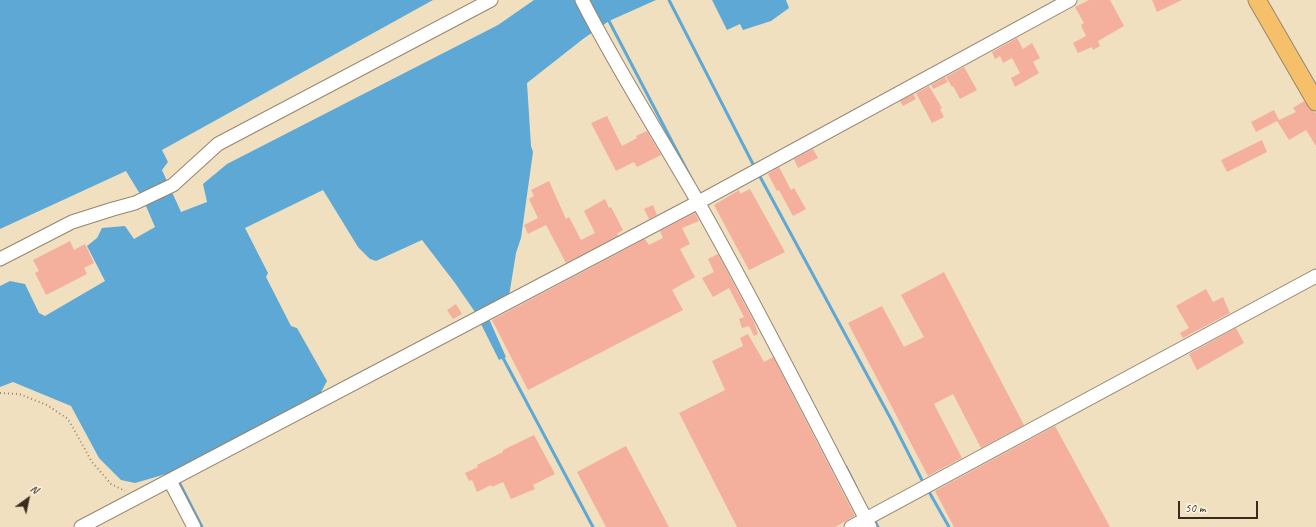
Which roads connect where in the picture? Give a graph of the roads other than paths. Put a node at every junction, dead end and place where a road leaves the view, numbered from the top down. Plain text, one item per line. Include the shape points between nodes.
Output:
1 (491, 0) edge
2 (582, 0) edge
3 (1070, 0) edge
4 (1257, 0) edge
5 (1316, 102) edge
6 (703, 200) junction
7 (0, 259) edge
8 (1316, 276) edge
9 (175, 478) junction
10 (870, 519) edge
11 (81, 527) edge
12 (194, 527) edge
13 (851, 527) edge

1 - 7 street via 218,144 173,184 135,204 72,222
2 - 6 street via 600,36
3 - 6 street
4 - 5 main road
6 - 9 street
6 - 10 street via 815,422
8 - 10 street via 926,486
9 - 11 street
9 - 12 street
10 - 13 street

